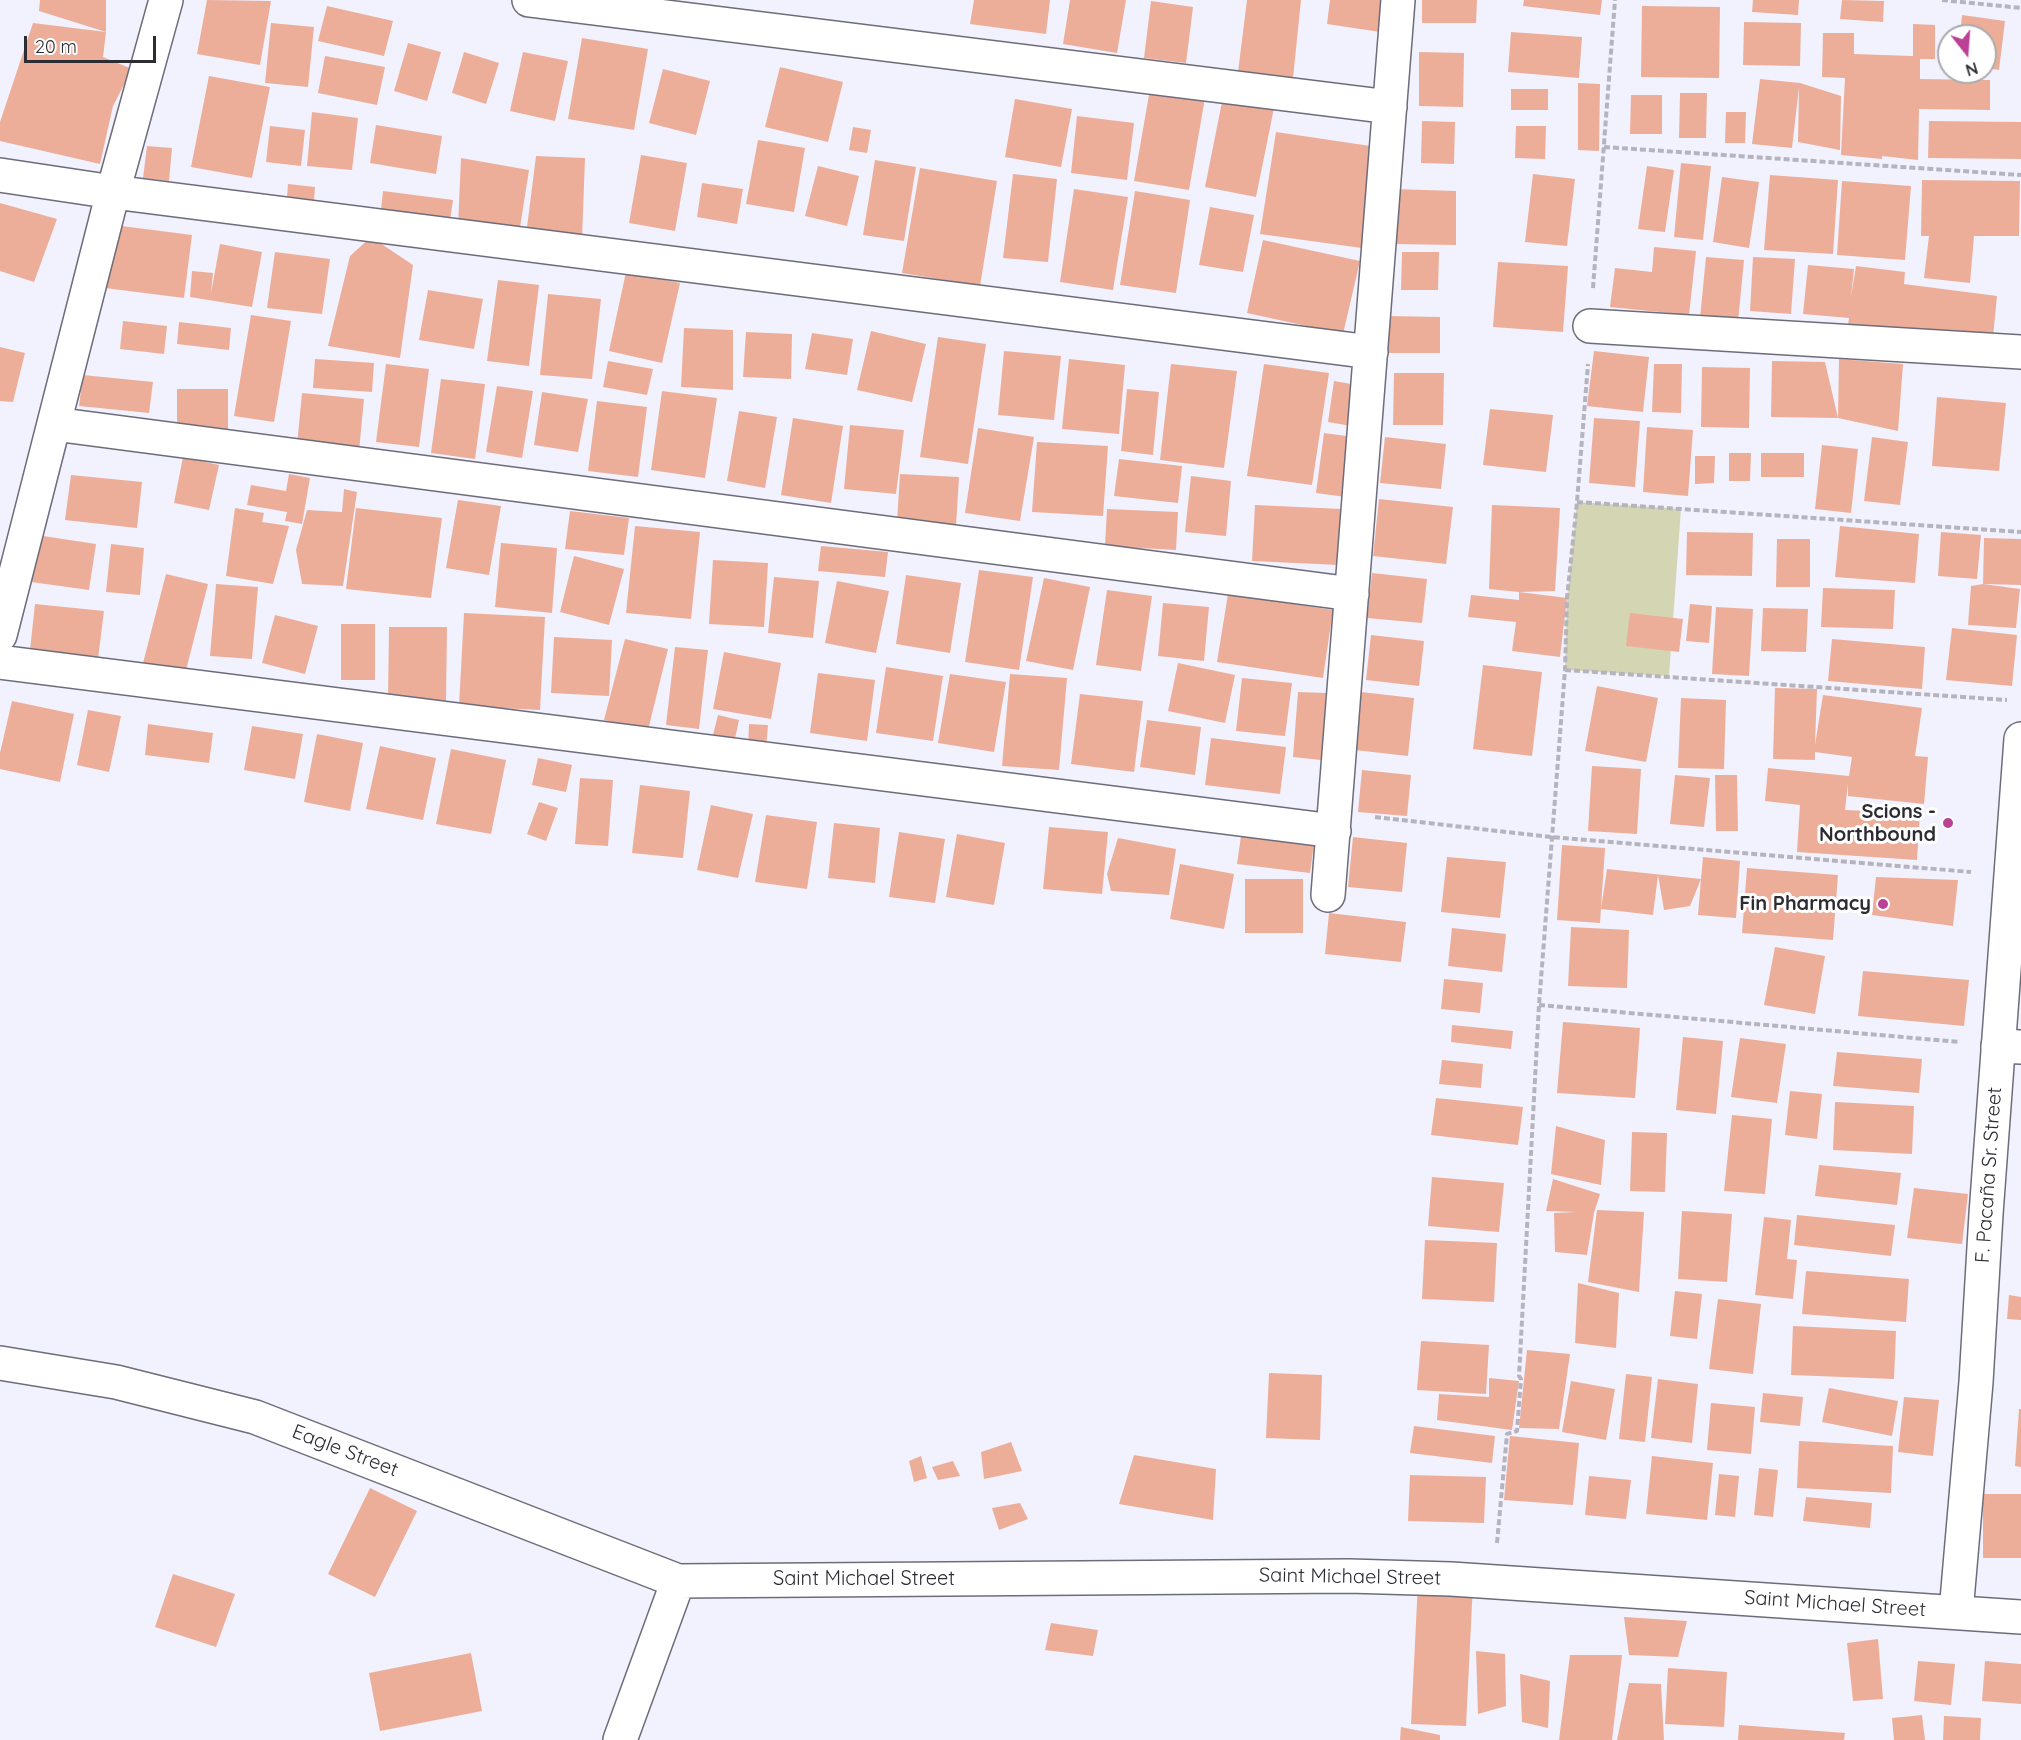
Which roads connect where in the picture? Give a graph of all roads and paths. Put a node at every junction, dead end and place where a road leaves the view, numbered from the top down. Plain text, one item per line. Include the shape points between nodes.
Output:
1 (166, 0) edge
2 (529, 0) edge
3 (1398, 0) edge
4 (1615, 0) edge
5 (1942, 0) edge
6 (2021, 8) edge
7 (1390, 107) junction
8 (1604, 147) junction
9 (0, 175) edge
10 (2021, 175) edge
11 (113, 192) junction
12 (1590, 326) junction
13 (1371, 352) junction
14 (2021, 352) edge
15 (54, 424) junction
16 (1577, 502) junction
17 (2021, 532) edge
18 (1352, 594) junction
19 (0, 634) edge
20 (0, 662) edge
21 (1565, 670) junction
22 (2009, 701) dead end
23 (2021, 739) edge
24 (1335, 822) junction
25 (1551, 837) junction
26 (2012, 876) junction
27 (1328, 895) dead end
28 (1539, 1005) junction
29 (2010, 1046) edge
30 (0, 1363) edge
31 (678, 1581) junction
32 (1493, 1582) junction
33 (1956, 1612) junction
34 (2021, 1617) edge
35 (620, 1740) edge

1 - 11 street
2 - 7 street
3 - 7 street
4 - 8 path
5 - 6 path
7 - 13 street
8 - 10 path
8 - 12 path
9 - 11 street
11 - 13 street
11 - 15 street
12 - 14 street
12 - 16 path
13 - 18 street
15 - 18 street
15 - 19 street
16 - 17 path
16 - 21 path
18 - 24 street
20 - 24 street
21 - 22 path
21 - 25 path
23 - 26 street, F. Pacaña Sr. Street
24 - 25 path
24 - 27 street
25 - 26 path
25 - 28 path
26 - 29 street, F. Pacaña Sr. Street
28 - 29 path
28 - 32 path via 1521,1379 1516,1431 1507,1434
29 - 33 street, F. Pacaña Sr. Street
30 - 31 street, Eagle Street via 116,1382 255,1417
31 - 32 street, Saint Michael Street via 1349,1576
31 - 35 street
32 - 33 street, Saint Michael Street
33 - 34 street, Saint Michael Street

